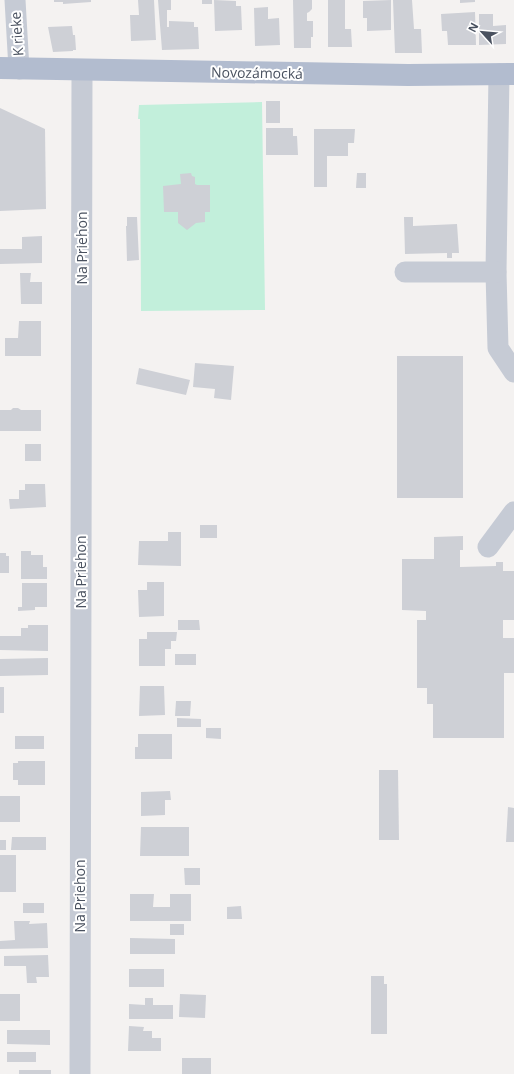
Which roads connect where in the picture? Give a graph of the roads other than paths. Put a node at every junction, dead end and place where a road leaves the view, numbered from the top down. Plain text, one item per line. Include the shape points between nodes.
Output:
1 (15, 0) edge
2 (10, 69) edge
3 (82, 70) junction
4 (506, 74) edge
5 (405, 272) dead end
6 (496, 272) junction
7 (514, 372) edge
8 (514, 512) edge
9 (488, 547) dead end
10 (80, 1074) edge

1 - 2 street, K rieke
2 - 3 main road, Novozámocká
3 - 4 main road, Novozámocká
3 - 10 street, Na Priehon
4 - 6 street
5 - 6 street
6 - 7 street via 498,348
8 - 9 street

